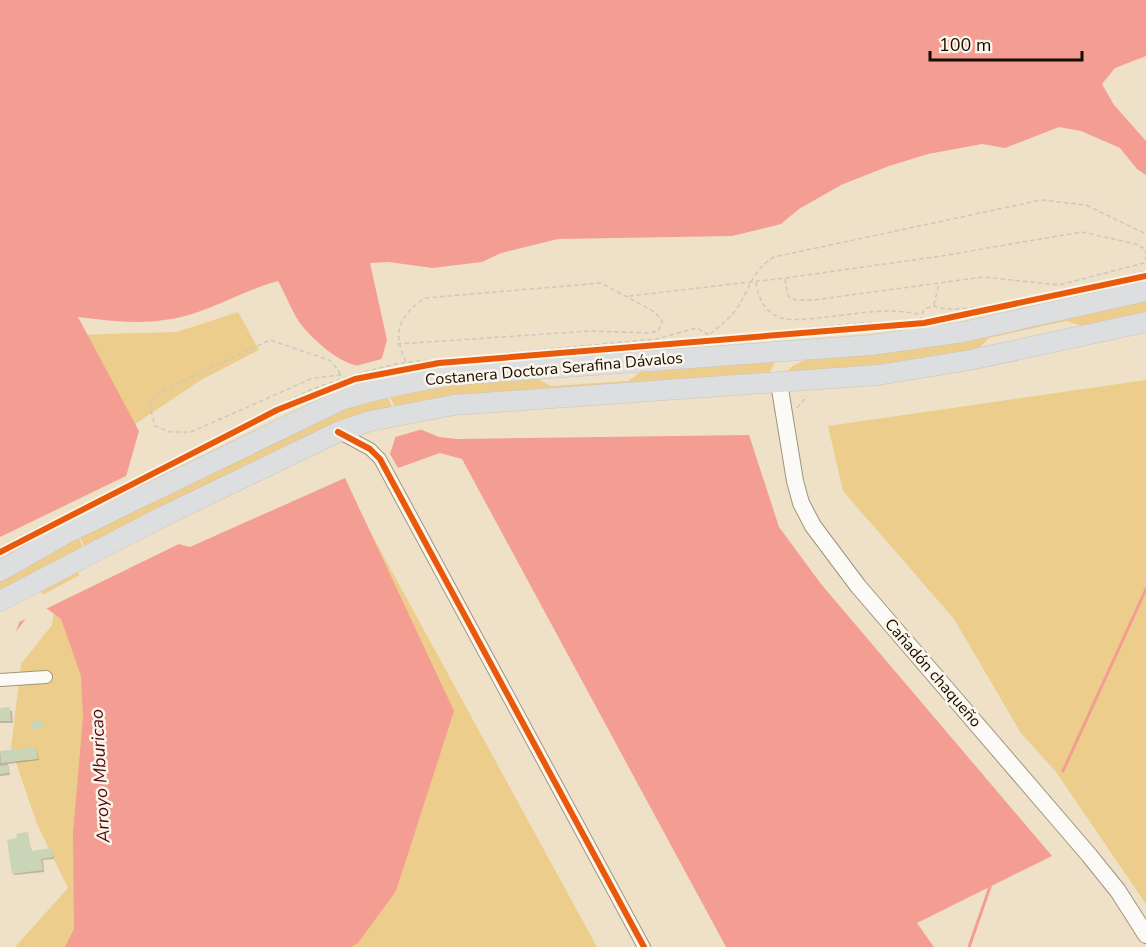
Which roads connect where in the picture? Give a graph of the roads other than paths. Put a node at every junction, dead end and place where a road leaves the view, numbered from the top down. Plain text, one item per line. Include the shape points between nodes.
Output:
1 (1146, 291) edge
2 (1146, 322) edge
3 (800, 350) junction
4 (779, 383) junction
5 (338, 432) junction
6 (2, 564) edge
7 (0, 601) edge
8 (46, 677) dead end
9 (0, 680) edge
10 (1146, 935) edge
11 (644, 947) edge

1 - 3 highway, Costanera Doctora Serafina Dávalos via 963,332
2 - 4 highway, Costanera Doctora Serafina Dávalos via 970,360 878,375
3 - 4 highway via 780,367
3 - 6 highway, Costanera Doctora Serafina Dávalos via 454,375 404,369 357,382 341,400 146,481 65,534
4 - 5 highway, Costanera Doctora Serafina Dávalos via 548,397 415,411
4 - 10 main road, Cañadón chaqueño via 795,480 813,526 858,586 1089,855
5 - 7 highway, Costanera Doctora Serafina Dávalos
5 - 11 street via 370,449 380,459
8 - 9 street

